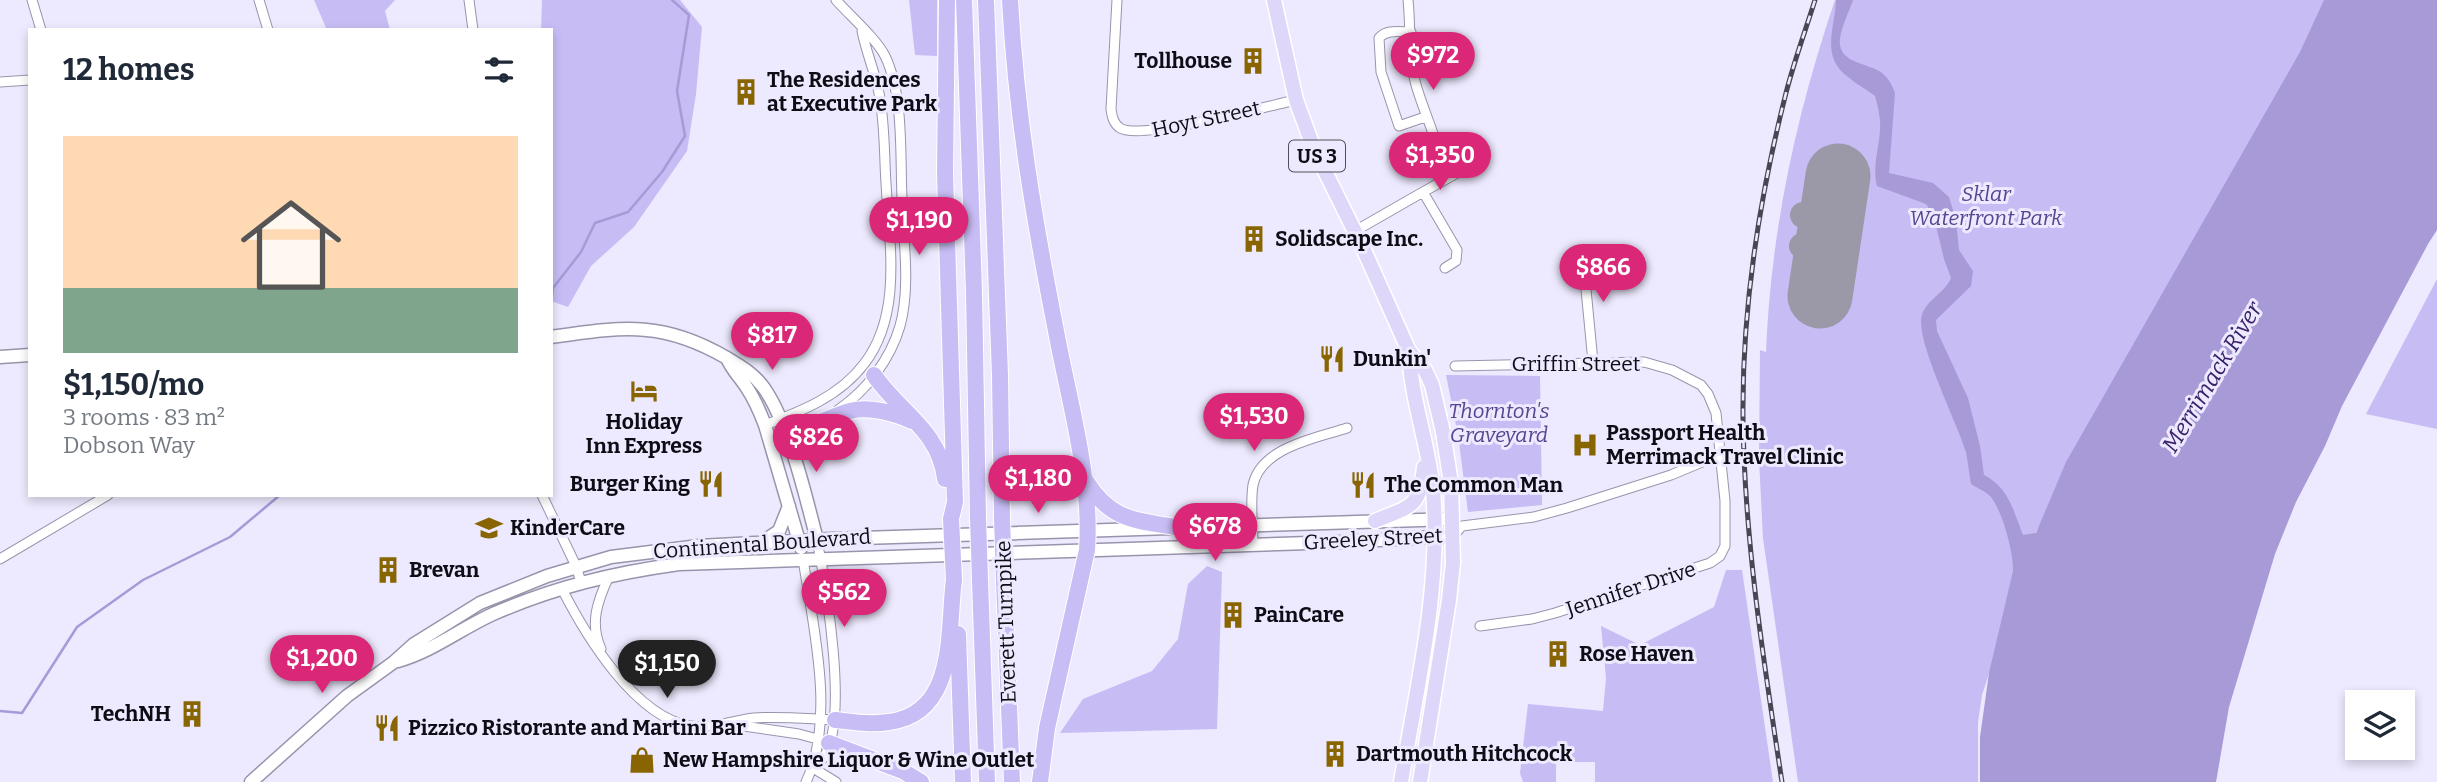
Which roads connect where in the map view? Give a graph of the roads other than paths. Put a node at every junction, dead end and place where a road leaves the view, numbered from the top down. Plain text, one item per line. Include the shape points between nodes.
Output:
1 (32, 0) edge
2 (259, 0) edge
3 (468, 0) edge
4 (836, 0) edge
5 (947, 0) edge
6 (964, 0) edge
7 (986, 0) edge
8 (1010, 0) edge
9 (1117, 0) edge
10 (1274, 0) edge
11 (1408, 0) edge
12 (40, 28) edge
13 (267, 28) edge
14 (473, 28) edge
15 (862, 29) junction
16 (1410, 32) junction
17 (28, 80) edge
18 (0, 82) edge
19 (1296, 100) junction
20 (1425, 117) junction
21 (1484, 158) dead end
22 (1442, 180) junction
23 (1423, 192) junction
24 (1355, 231) junction
25 (1575, 258) dead end
26 (1445, 268) dead end
27 (553, 337) edge
28 (1409, 351) junction
29 (28, 355) edge
30 (0, 357) edge
31 (727, 358) junction
32 (1592, 362) junction
33 (1455, 366) dead end
34 (869, 369) junction
35 (781, 419) junction
36 (917, 424) junction
37 (765, 425) junction
38 (807, 426) junction
39 (1347, 428) dead end
40 (786, 434) junction
41 (1426, 448) junction
42 (1719, 455) junction
43 (1084, 477) junction
44 (105, 497) edge
45 (543, 497) edge
46 (789, 506) junction
47 (1434, 518) junction
48 (951, 519) junction
49 (1375, 521) junction
50 (1253, 525) junction
51 (1175, 527) junction
52 (1456, 527) junction
53 (1088, 531) junction
54 (989, 533) joint
55 (1434, 537) junction
56 (817, 540) junction
57 (799, 542) junction
58 (760, 543) junction
59 (1254, 545) junction
60 (1087, 550) junction
61 (987, 553) joint
62 (820, 558) junction
63 (0, 559) edge
64 (803, 559) junction
65 (576, 566) junction
66 (609, 575) junction
67 (954, 580) junction
68 (581, 582) junction
69 (562, 589) junction
70 (1480, 626) dead end
71 (394, 663) junction
72 (610, 666) junction
73 (828, 720) junction
74 (730, 724) junction
75 (823, 741) junction
76 (813, 768) junction
77 (251, 782) edge
78 (806, 782) edge
79 (836, 782) edge
80 (921, 782) edge
81 (963, 782) edge
82 (987, 782) edge
83 (1012, 782) edge
84 (1040, 782) edge
85 (1401, 782) edge
86 (1420, 782) edge

1 - 12 street
2 - 13 street
3 - 14 street
4 - 15 street
5 - 48 highway via 946,186 955,502
6 - 82 highway, Everett Turnpike, bridge
7 - 83 highway, Everett Turnpike, bridge
8 - 43 highway via 1028,184
9 - 19 street, Hoyt Street via 1111,109 1120,128 1154,131
10 - 19 main road, US 3
11 - 16 street
15 - 34 street via 884,118 890,269 887,314
15 - 34 street via 884,55 897,103 905,275 901,322 887,356
16 - 20 street via 1410,62
16 - 20 street via 1383,33 1379,38 1381,72 1399,126
17 - 18 street
19 - 24 main road, US 3 via 1314,149
20 - 22 street via 1442,164
21 - 22 street
22 - 23 street
23 - 24 street
23 - 26 street via 1457,250 1456,261
24 - 28 main road, US 3
25 - 32 street via 1585,279
27 - 31 main road via 656,330 687,338
28 - 41 main road, US 3
28 - 52 main road, US 3 via 1432,384 1448,457
29 - 30 main road
31 - 35 main road via 752,373
31 - 37 main road
32 - 33 street, Griffin Street
32 - 42 street, Griffin Street via 1644,362 1701,385 1716,413
34 - 35 street via 831,395
34 - 36 highway
34 - 38 street via 848,403
35 - 37 street
35 - 40 main road
36 - 38 highway via 883,412 851,410
36 - 48 highway via 932,439 944,464
37 - 46 main road
38 - 40 street
39 - 50 street via 1288,449 1260,468 1253,486
40 - 56 main road
41 - 47 main road, US 3
41 - 49 main road via 1417,499
42 - 52 street, Greeley Street via 1567,509
42 - 70 street, Jennifer Drive via 1726,535 1720,556 1555,613
43 - 51 highway via 1102,503 1119,515
43 - 53 highway
44 - 63 street
45 - 65 street
46 - 57 main road
46 - 58 main road via 779,531
47 - 49 main road, Greeley Street
47 - 52 main road, Greeley Street
47 - 55 main road, US 3
48 - 67 highway, bridge
49 - 50 main road, Greeley Street
50 - 51 main road, Greeley Street
50 - 59 street
51 - 53 main road, Greeley Street
52 - 55 main road, Greeley Street
52 - 86 main road, US 3 via 1450,600
53 - 54 main road, Greeley Street
53 - 60 highway
54 - 56 main road, Continental Boulevard
55 - 59 main road, Greeley Street
55 - 85 main road, US 3 via 1428,616
56 - 57 main road, Continental Boulevard
56 - 62 street
57 - 58 main road, Continental Boulevard
57 - 64 main road
58 - 65 main road, Continental Boulevard via 658,550
59 - 60 main road, Greeley Street
60 - 61 main road, Greeley Street
60 - 84 highway via 1047,728
61 - 62 main road, Continental Boulevard
62 - 64 main road, Continental Boulevard
62 - 73 street via 836,692
64 - 66 main road, Continental Boulevard via 679,564
64 - 73 street
65 - 68 street
65 - 71 main road, Continental Boulevard via 480,603 414,644
66 - 68 main road, Continental Boulevard
66 - 72 street via 594,620 596,639
67 - 73 highway via 946,663 940,684 927,703 892,722
67 - 81 highway
68 - 69 main road, Continental Boulevard
69 - 71 main road, Continental Boulevard via 492,615 419,655
69 - 72 street via 589,639
71 - 77 main road, Continental Boulevard via 318,719
72 - 74 street via 640,697 674,721 691,726
73 - 74 street via 757,718
73 - 75 street
73 - 75 street
74 - 75 street
75 - 76 street via 824,758
75 - 80 highway
76 - 78 street
76 - 79 street

